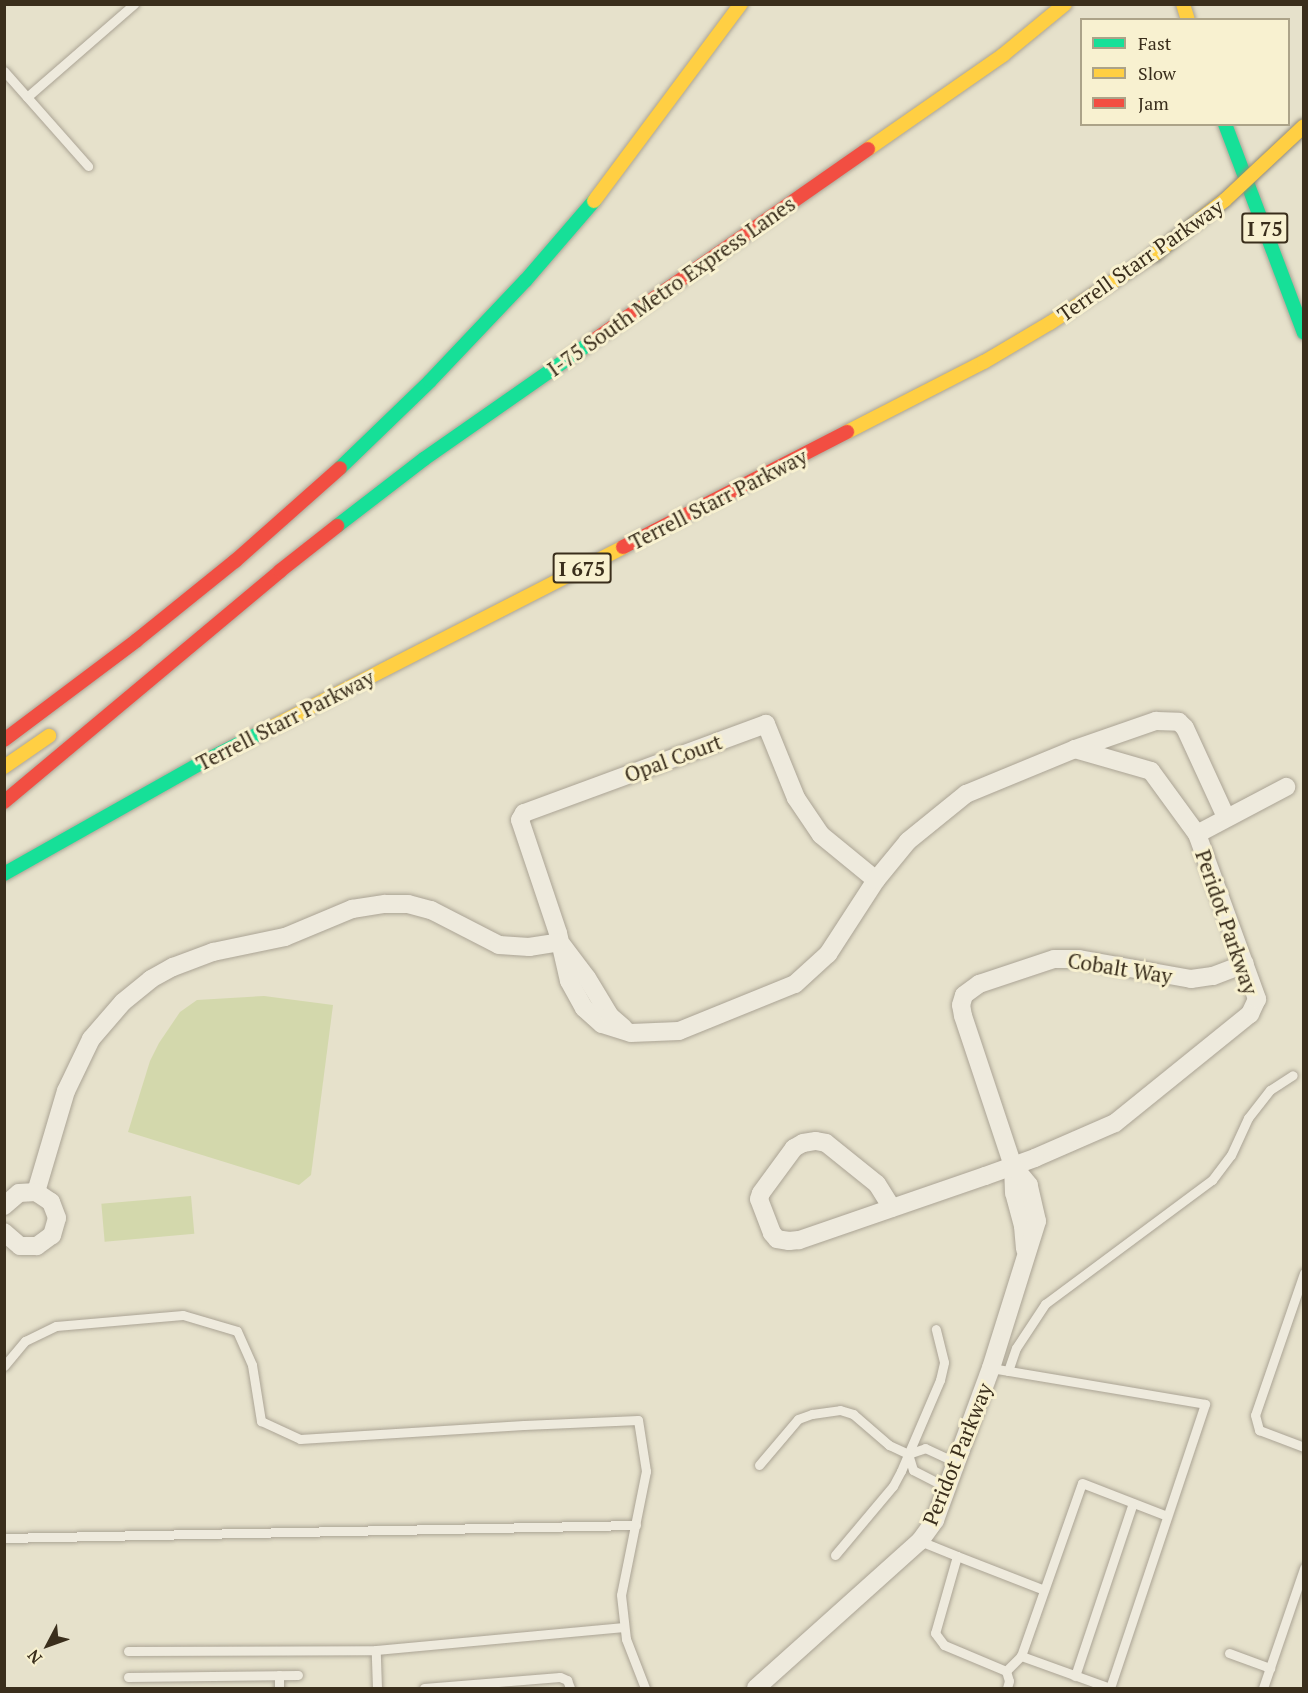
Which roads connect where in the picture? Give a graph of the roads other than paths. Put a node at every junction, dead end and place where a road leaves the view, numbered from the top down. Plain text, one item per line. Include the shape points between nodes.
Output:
1 (134, 4) edge
2 (741, 4) edge
3 (1065, 4) edge
4 (4, 71) edge
5 (27, 98) junction
6 (1226, 126) edge
7 (1304, 126) edge
8 (88, 166) dead end
9 (1304, 333) edge
10 (280, 571) junction
11 (128, 679) dead end
12 (62, 727) dead end
13 (4, 740) edge
14 (1075, 748) junction
15 (199, 764) junction
16 (4, 767) edge
17 (1286, 787) dead end
18 (4, 802) edge
19 (1226, 817) junction
20 (1197, 834) junction
21 (63, 858) dead end
22 (4, 874) edge
23 (876, 880) junction
24 (559, 942) junction
25 (1245, 964) junction
26 (1293, 1075) dead end
27 (1013, 1166) junction
28 (36, 1192) junction
29 (4, 1206) edge
30 (892, 1208) junction
31 (7, 1242) edge
32 (1304, 1273) edge
33 (936, 1329) dead end
34 (4, 1366) edge
35 (1000, 1370) junction
36 (1304, 1447) edge
37 (908, 1454) junction
38 (957, 1463) junction
39 (759, 1466) dead end
40 (948, 1488) junction
41 (1133, 1503) junction
42 (1167, 1516) junction
43 (636, 1525) junction
44 (4, 1538) edge
45 (920, 1541) junction
46 (835, 1555) dead end
47 (957, 1556) junction
48 (1304, 1568) edge
49 (1044, 1590) junction
50 (624, 1627) junction
51 (376, 1650) junction
52 (128, 1651) dead end
53 (1229, 1653) dead end
54 (1021, 1656) junction
55 (1270, 1668) junction
56 (1006, 1671) junction
57 (279, 1676) junction
58 (298, 1676) dead end
59 (1075, 1676) junction
60 (128, 1677) dead end
61 (153, 1677) junction
62 (472, 1686) edge
63 (154, 1689) edge
64 (279, 1689) edge
65 (377, 1689) edge
66 (424, 1689) edge
67 (570, 1689) edge
68 (645, 1689) edge
69 (756, 1689) edge
70 (1007, 1689) edge
71 (1263, 1689) edge

1 - 5 lane
2 - 13 highway via 585,211 526,280 422,389 330,478 235,561
3 - 10 highway, I-75 South Metro Express Lanes via 1003,55 424,459
4 - 5 lane
5 - 8 lane
6 - 9 highway, I 75
7 - 15 highway, Terrell Starr Parkway / I 675, bridge via 1225,200 1155,254 1050,323 927,392
10 - 11 highway
10 - 18 highway
12 - 16 highway
14 - 19 street via 1156,721 1179,722
14 - 20 street, Peridot Parkway via 1151,771
14 - 23 street via 966,794 908,841
15 - 21 highway
15 - 22 highway, Terrell Starr Parkway / I 675
17 - 19 street, Peridot Parkway
19 - 20 street, Peridot Parkway
20 - 25 street, Peridot Parkway
23 - 24 street via 828,954 795,984 679,1031 631,1033 602,1024 584,1008 569,981
23 - 24 street, Opal Court via 821,835 796,798 766,724 524,813 520,820
24 - 28 street via 529,947 499,945 430,910 408,904 385,904 352,909 285,937 213,952 172,967 123,1002 91,1039 66,1091
25 - 27 street, Peridot Parkway via 1257,999 1250,1014 1115,1123
25 - 27 street, Cobalt Way via 1191,979 1053,958 966,992 961,1005 963,1016
26 - 35 lane via 1263,1099 1212,1180 1046,1304
27 - 30 street
27 - 35 street, Peridot Parkway via 1029,1185 1037,1215
28 - 29 street via 19,1193
28 - 31 street via 55,1209 56,1227 52,1235 38,1246
30 - 30 street via 799,1240 785,1241 772,1233 759,1199 794,1149 816,1141 826,1143 877,1184
32 - 36 lane via 1256,1415 1259,1430
33 - 37 lane via 944,1362 940,1380
34 - 43 lane via 25,1341 56,1326 183,1315 237,1331 252,1365 261,1420 300,1439 638,1420 646,1471
35 - 38 street, Peridot Parkway
35 - 42 lane via 1205,1404
37 - 38 lane via 925,1448
37 - 39 lane via 889,1445 853,1414 840,1410 798,1419
37 - 40 lane via 912,1470
37 - 46 lane via 893,1486
38 - 40 street, Peridot Parkway
40 - 45 street, Peridot Parkway via 935,1520
41 - 42 lane
41 - 49 lane via 1082,1484
41 - 59 lane
42 - 59 lane via 1110,1689
43 - 44 lane
43 - 50 lane via 621,1595
45 - 47 lane
45 - 69 street, Peridot Parkway
47 - 49 lane
47 - 56 lane via 935,1633 944,1646
48 - 55 lane
49 - 54 lane
50 - 51 lane
50 - 68 lane via 635,1669
51 - 52 lane
51 - 65 lane
53 - 55 lane
54 - 56 lane
54 - 59 lane
55 - 71 lane
56 - 70 lane
57 - 58 lane
57 - 61 lane
57 - 64 lane
60 - 61 lane
61 - 63 lane
62 - 66 lane
62 - 67 lane via 560,1677 567,1680

